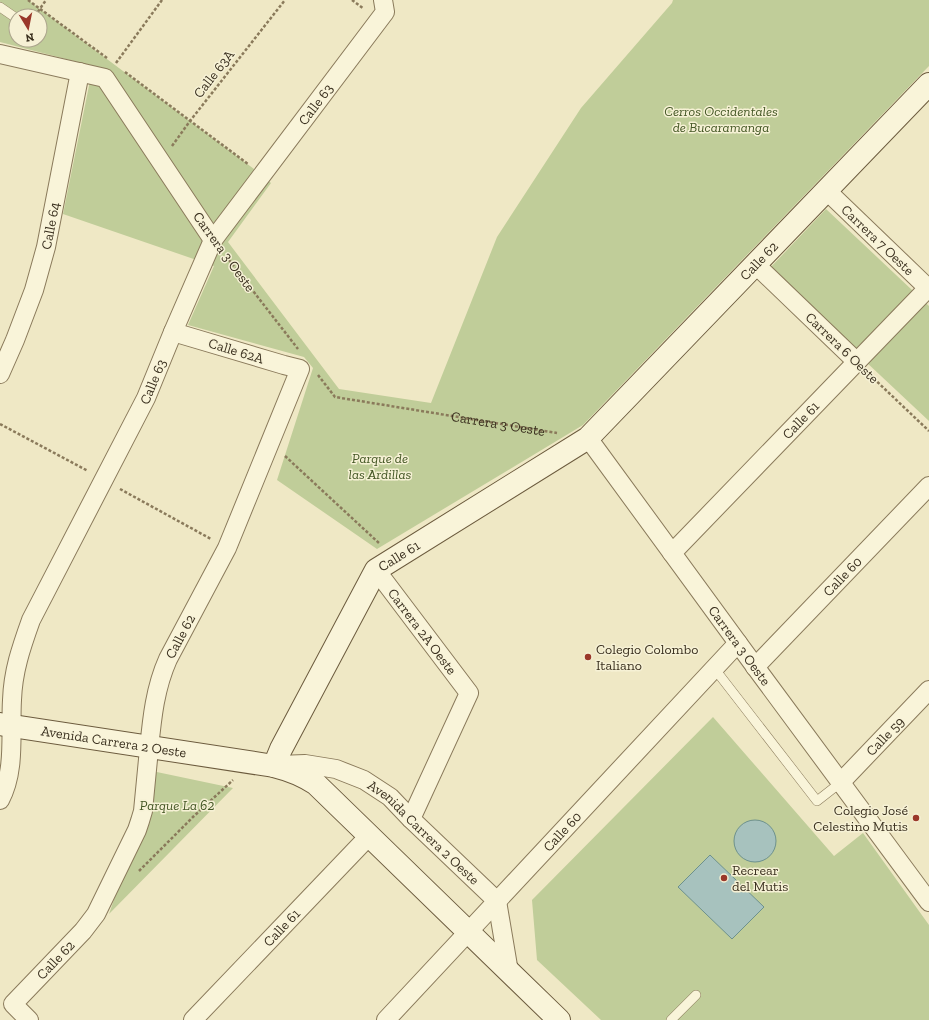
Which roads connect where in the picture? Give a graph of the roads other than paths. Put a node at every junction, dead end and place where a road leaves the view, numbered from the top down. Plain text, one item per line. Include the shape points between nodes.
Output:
1 (383, 0) edge
2 (0, 54) edge
3 (80, 72) junction
4 (929, 84) edge
5 (826, 190) junction
6 (213, 240) junction
7 (755, 264) junction
8 (929, 288) edge
9 (173, 332) junction
10 (857, 362) junction
11 (300, 369) joint
12 (0, 374) edge
13 (588, 438) junction
14 (929, 486) edge
15 (672, 553) junction
16 (376, 570) junction
17 (738, 643) junction
18 (755, 667) junction
19 (714, 668) junction
20 (929, 690) edge
21 (6, 725) edge
22 (149, 747) junction
23 (274, 766) junction
24 (840, 782) junction
25 (0, 800) edge
26 (411, 819) junction
27 (369, 836) junction
28 (497, 901) junction
29 (929, 902) edge
30 (468, 932) junction
31 (509, 972) junction
32 (696, 995) dead end
33 (29, 1020) edge
34 (193, 1020) edge
35 (386, 1020) edge
36 (559, 1020) edge
37 (671, 1020) edge

1 - 6 street, Calle 63 via 385,12
2 - 3 street
3 - 6 street, Carrera 3 Oeste via 110,71 161,161
3 - 12 street, Calle 64 via 46,247 32,297
4 - 5 street, Calle 62
5 - 7 street, Calle 62
5 - 8 street, Carrera 7 Oeste
6 - 9 street, Calle 63
7 - 10 street, Carrera 6 Oeste
7 - 13 street, Calle 62
8 - 10 street, Calle 61
9 - 11 street, Calle 62A
9 - 21 street, Calle 63 via 146,398 31,620 14,674 12,700
10 - 15 street, Calle 61
11 - 22 street, Calle 62 via 227,548 162,672
13 - 15 street, Carrera 3 Oeste
13 - 16 street, Calle 61
14 - 18 street, Calle 60
15 - 17 street, Carrera 3 Oeste
16 - 23 street, Calle 61
16 - 26 street, Carrera 2A Oeste via 469,693
17 - 18 street, Carrera 3 Oeste
17 - 19 street, Calle 60
18 - 24 street, Carrera 3 Oeste
19 - 24 lane via 817,801
19 - 28 street, Calle 60
20 - 24 street, Calle 59
21 - 22 street, Avenida Carrera 2 Oeste
21 - 25 street, Calle 63 via 11,765
22 - 23 street, Avenida Carrera 2 Oeste
22 - 33 street, Calle 62 via 140,821 96,914 13,1004
23 - 26 street, Avenida Carrera 2 Oeste via 305,764 336,769 364,780 390,797
23 - 27 street, Avenida Carrera 2 Oeste via 293,771 316,784
24 - 29 street, Carrera 3 Oeste
26 - 28 street, Avenida Carrera 2 Oeste
27 - 30 street, Avenida Carrera 2 Oeste
27 - 34 street, Calle 61
28 - 30 street, Calle 60
28 - 31 street
30 - 31 street, Avenida Carrera 2 Oeste
30 - 35 street, Calle 60
31 - 36 street, Avenida Carrera 2 Oeste
32 - 37 lane

